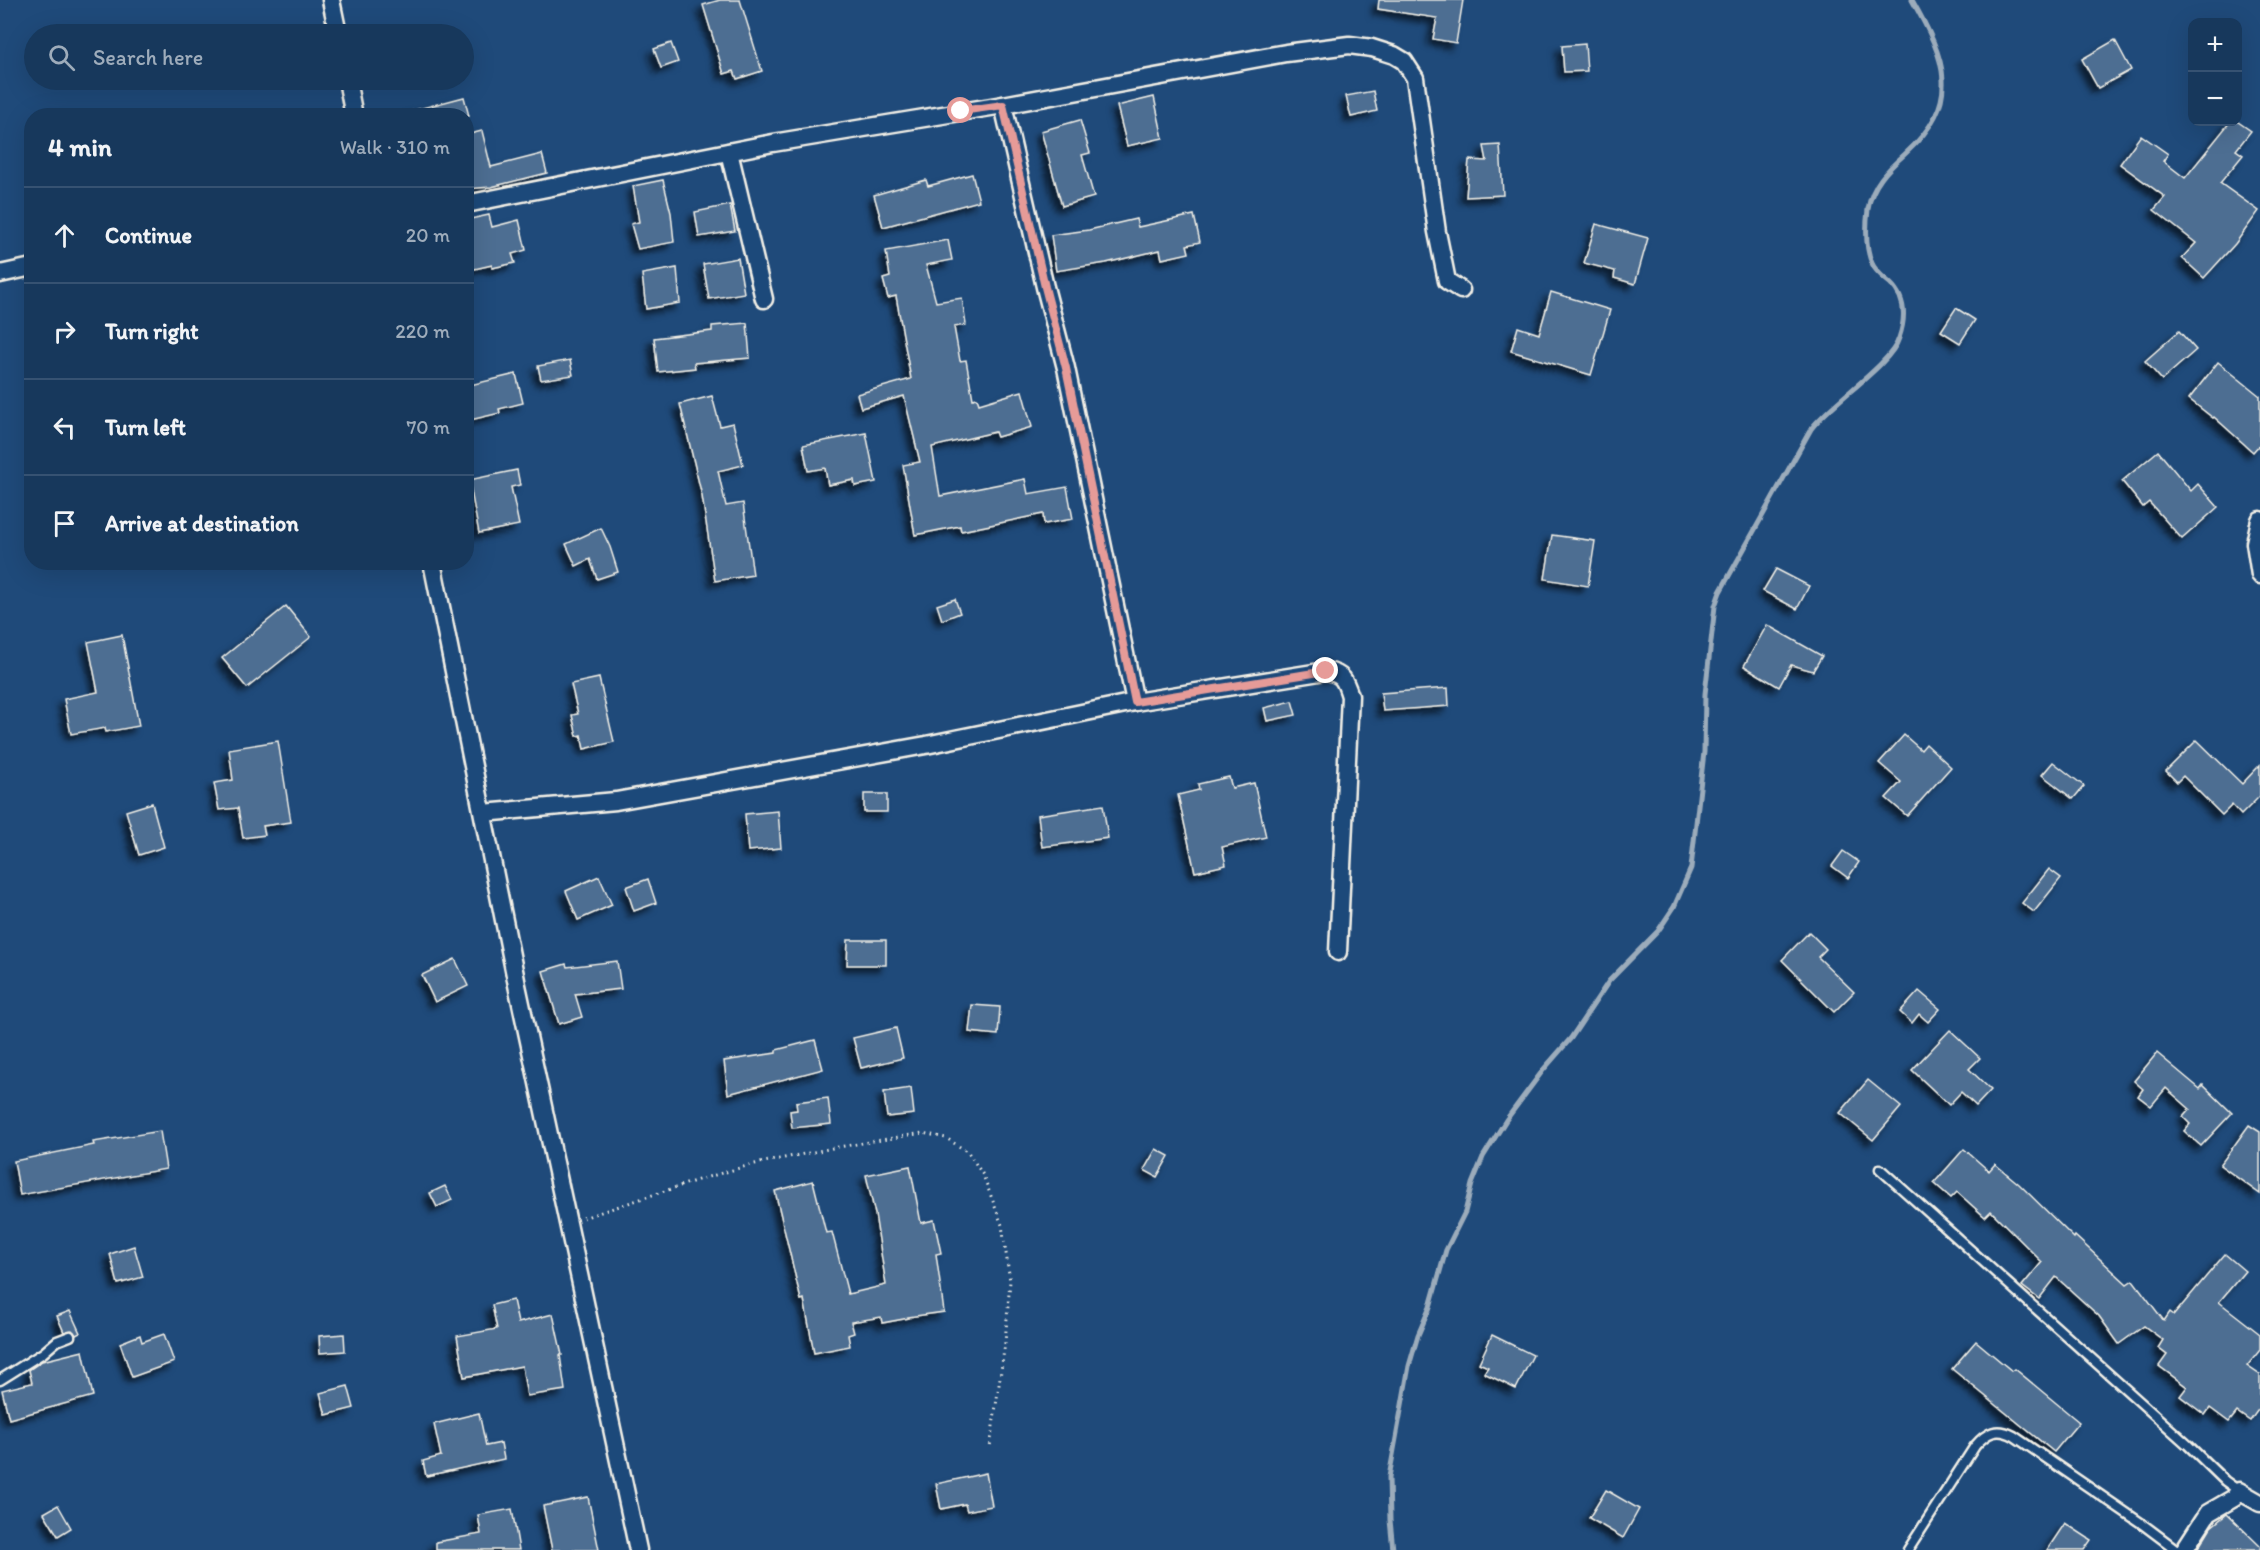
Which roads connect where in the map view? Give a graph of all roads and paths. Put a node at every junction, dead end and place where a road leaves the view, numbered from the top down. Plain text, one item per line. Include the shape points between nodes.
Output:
1 (331, 0) edge
2 (336, 24) edge
3 (349, 90) edge
4 (1003, 105) junction
5 (352, 108) edge
6 (729, 152) junction
7 (474, 202) edge
8 (24, 269) edge
9 (0, 274) edge
10 (1461, 290) dead end
11 (764, 299) dead end
12 (2260, 520) edge
13 (434, 570) edge
14 (2260, 575) edge
15 (1135, 702) junction
16 (483, 813) junction
17 (1338, 951) dead end
18 (1880, 1169) dead end
19 (566, 1223) junction
20 (70, 1336) dead end
21 (0, 1380) edge
22 (990, 1447) dead end
23 (2239, 1491) junction
24 (2260, 1503) edge
25 (638, 1550) edge
26 (1908, 1550) edge
27 (2177, 1550) edge
28 (2184, 1550) edge

1 - 2 street
3 - 5 street
4 - 6 street
4 - 10 street via 1286,53 1349,45 1394,55 1404,61 1415,78 1447,281
4 - 15 street via 1066,368
6 - 7 street
6 - 11 street
8 - 9 street
12 - 14 street via 2255,543
13 - 16 street
15 - 16 street via 628,799
15 - 17 street via 1326,671 1338,673 1346,682 1350,696
16 - 19 street
18 - 23 lane
19 - 22 path via 750,1165 923,1133 946,1138 968,1152 983,1175 1002,1225 1010,1281
19 - 25 street
20 - 21 lane
23 - 24 street
23 - 28 street via 2208,1513
26 - 27 lane via 1976,1446 1989,1432 1998,1430 2014,1436

